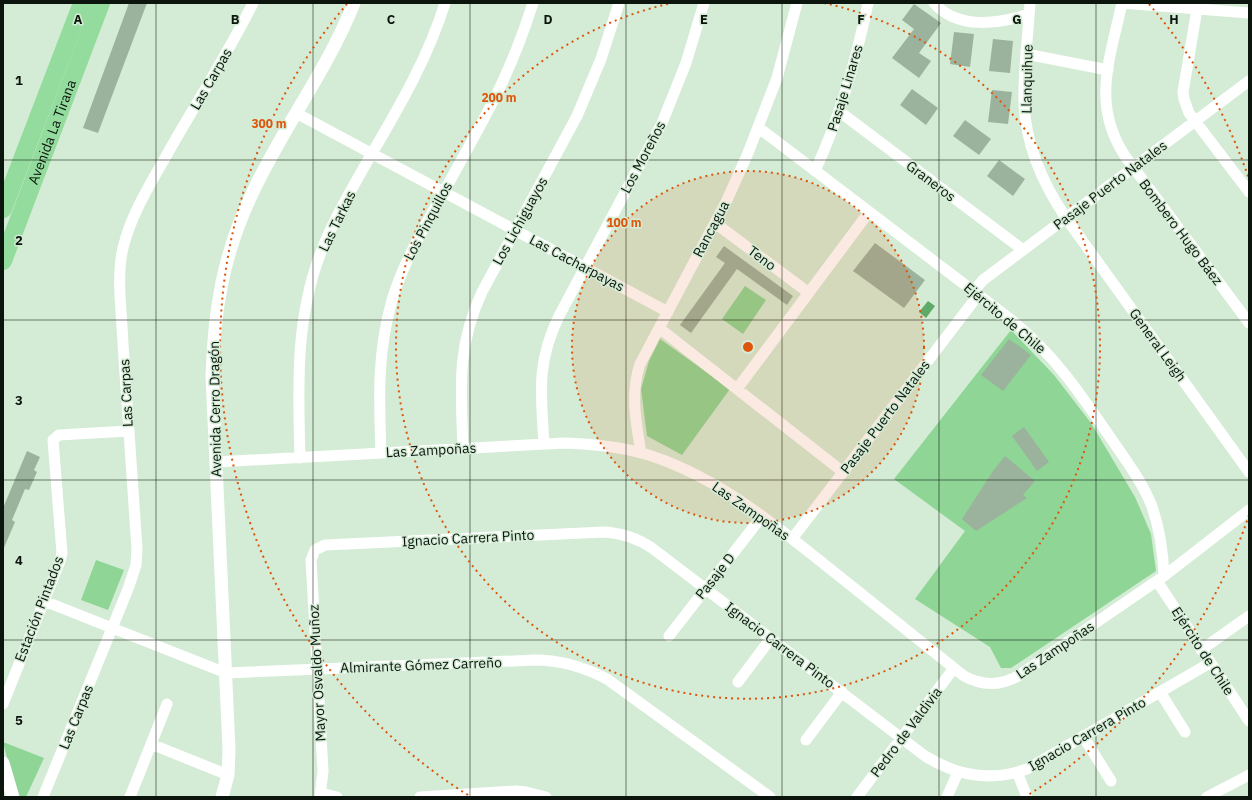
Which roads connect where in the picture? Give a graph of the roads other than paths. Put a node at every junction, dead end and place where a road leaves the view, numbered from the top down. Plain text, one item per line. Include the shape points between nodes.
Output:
1 (82, 3) edge
2 (101, 3) edge
3 (253, 3) edge
4 (354, 3) edge
5 (446, 3) edge
6 (533, 3) edge
7 (619, 3) edge
8 (704, 3) edge
9 (797, 3) edge
10 (868, 3) edge
11 (934, 3) edge
12 (1122, 3) edge
13 (1030, 8) edge
14 (1197, 9) junction
15 (1249, 13) edge
16 (1026, 54) junction
17 (1108, 70) junction
18 (1249, 81) edge
19 (840, 112) junction
20 (296, 113) junction
21 (1195, 121) junction
22 (759, 128) junction
23 (372, 154) junction
24 (1133, 167) junction
25 (815, 171) junction
26 (444, 192) junction
27 (1249, 192) edge
28 (3, 209) edge
29 (869, 212) junction
30 (1066, 218) junction
31 (716, 223) junction
32 (515, 230) junction
33 (1023, 250) junction
34 (3, 261) edge
35 (585, 267) junction
36 (809, 293) junction
37 (976, 293) junction
38 (668, 312) junction
39 (1249, 322) edge
40 (659, 328) junction
41 (737, 389) junction
42 (128, 431) junction
43 (544, 444) junction
44 (463, 449) junction
45 (381, 453) junction
46 (641, 453) junction
47 (300, 458) junction
48 (216, 462) junction
49 (843, 472) junction
50 (1249, 472) edge
51 (1249, 510) edge
52 (762, 516) junction
53 (792, 539) junction
54 (315, 550) joint
55 (1160, 578) junction
56 (705, 588) junction
57 (44, 601) junction
58 (1249, 616) edge
59 (112, 628) junction
60 (669, 636) dead end
61 (771, 638) junction
62 (1201, 650) junction
63 (1210, 663) junction
64 (954, 668) junction
65 (317, 669) junction
66 (226, 673) junction
67 (738, 682) dead end
68 (842, 692) junction
69 (1160, 692) junction
70 (3, 704) edge
71 (167, 704) dead end
72 (1249, 721) edge
73 (1185, 732) dead end
74 (1083, 736) junction
75 (902, 737) junction
76 (806, 740) dead end
77 (151, 744) junction
78 (3, 763) edge
79 (958, 772) junction
80 (1017, 772) junction
81 (1249, 774) edge
82 (228, 775) junction
83 (1110, 782) dead end
84 (320, 795) edge
85 (13, 797) edge
86 (43, 797) edge
87 (130, 797) edge
88 (222, 797) edge
89 (337, 797) edge
90 (420, 797) edge
91 (546, 797) edge
92 (770, 797) edge
93 (857, 797) edge
94 (947, 797) edge
95 (1027, 797) edge
96 (1207, 797) edge

1 - 28 highway, Avenida La Tirana
2 - 34 highway, Avenida La Tirana
3 - 42 street, Las Carpas via 151,181 131,223 123,248 120,286
4 - 20 street, Avenida Cerro Dragón
5 - 23 street, Las Tarkas via 426,54
6 - 26 street, Los Pinquillos via 502,84
7 - 32 street, Los Lichiguayos via 601,59 577,116
8 - 35 street, Los Moreños via 686,63 662,123
9 - 22 street, Rancagua via 777,78
10 - 19 street, Pasaje Linares
11 - 13 street via 952,17 972,22 1006,20
12 - 14 street
12 - 17 street, Bombero Hugo Báez
13 - 16 street, Llanquihue
14 - 15 street
14 - 21 street via 1183,92 1186,106
16 - 17 street
16 - 30 street, Llanquihue via 1024,106 1030,142 1041,176
17 - 24 street, Bombero Hugo Báez via 1105,96 1108,122 1118,146
18 - 21 street, Pasaje Puerto Natales
19 - 25 street, Pasaje Linares
19 - 33 street, Graneros
20 - 23 street, Las Cacharpayas
20 - 48 street, Avenida Cerro Dragón via 251,196 234,238 223,276 212,356
21 - 24 street, Pasaje Puerto Natales
21 - 27 street
22 - 25 street, Ejército de Chile
22 - 31 street, Rancagua
23 - 26 street, Las Cacharpayas
23 - 47 street, Las Tarkas via 328,235 309,291 298,370
24 - 30 street, Pasaje Puerto Natales
24 - 39 street, Bombero Hugo Báez
25 - 29 street, Ejército de Chile
26 - 32 street, Las Cacharpayas
26 - 45 street, Los Pinquillos via 404,266 387,317 379,376
29 - 36 street
29 - 37 street, Ejército de Chile
30 - 33 street, Pasaje Puerto Natales
30 - 50 street, General Leigh
31 - 36 street, Teno
31 - 38 street, Rancagua
32 - 35 street, Las Cacharpayas
32 - 44 street, Los Lichiguayos via 482,292 466,334 460,381
33 - 37 street, Pasaje Puerto Natales via 984,280
35 - 38 street, Las Cacharpayas
35 - 43 street, Los Moreños via 553,328 542,366
36 - 41 street
37 - 49 street, Pasaje Puerto Natales
37 - 55 street, Ejército de Chile via 1023,329 1058,364 1133,471 1156,520 1164,557
38 - 40 street, Rancagua
40 - 41 street
40 - 46 street, Rancagua via 640,364 634,391 634,409
41 - 49 street
42 - 57 street, Estación Pintados via 59,435 54,440 62,553
42 - 59 street, Las Carpas via 136,565
43 - 44 street, Las Zampoñas
43 - 46 street, Las Zampoñas via 602,445
44 - 45 street, Las Zampoñas
45 - 47 street, Las Zampoñas
46 - 52 street, Las Zampoñas via 704,479
47 - 48 street, Las Zampoñas
48 - 66 street, Avenida Cerro Dragón
49 - 53 street, Pasaje Puerto Natales
51 - 55 street, Las Zampoñas
52 - 53 street, Las Zampoñas
52 - 56 street, Pasaje D
53 - 64 street, Las Zampoñas
54 - 56 street, Ignacio Carrera Pinto via 325,545 615,532 644,543
54 - 65 street, Mayor Osvaldo Muñoz via 311,560
55 - 62 street, Ejército de Chile
55 - 64 street, Las Zampoñas via 1010,680 992,684 978,682
56 - 60 street, Pasaje D
56 - 61 street, Ignacio Carrera Pinto
57 - 59 street, Almirante Gómez Carreño
57 - 70 street, Estación Pintados
58 - 62 street
59 - 66 street, Almirante Gómez Carreño
59 - 86 street, Las Carpas
61 - 67 street
61 - 68 street, Ignacio Carrera Pinto
62 - 63 street, Ejército de Chile
63 - 69 street, Ignacio Carrera Pinto
63 - 72 street, Ejército de Chile
64 - 75 street, Pedro de Valdivia
65 - 66 street, Almirante Gómez Carreño
65 - 84 street, Mayor Osvaldo Muñoz via 323,771
65 - 92 street, Almirante Gómez Carreño via 535,660 571,664 607,679
66 - 82 street, Avenida Cerro Dragón
68 - 75 street, Ignacio Carrera Pinto
68 - 76 street
69 - 73 street
69 - 74 street, Ignacio Carrera Pinto
71 - 77 street
74 - 80 street, Ignacio Carrera Pinto via 1027,769
74 - 83 street
75 - 79 street, Ignacio Carrera Pinto via 936,763
75 - 93 street, Pedro de Valdivia
77 - 82 street
77 - 87 street
78 - 85 street
79 - 80 street, Ignacio Carrera Pinto via 977,776 1002,776
79 - 94 street
80 - 95 street
81 - 96 street
82 - 88 street, Avenida Cerro Dragón
84 - 89 street
90 - 91 street via 516,791

